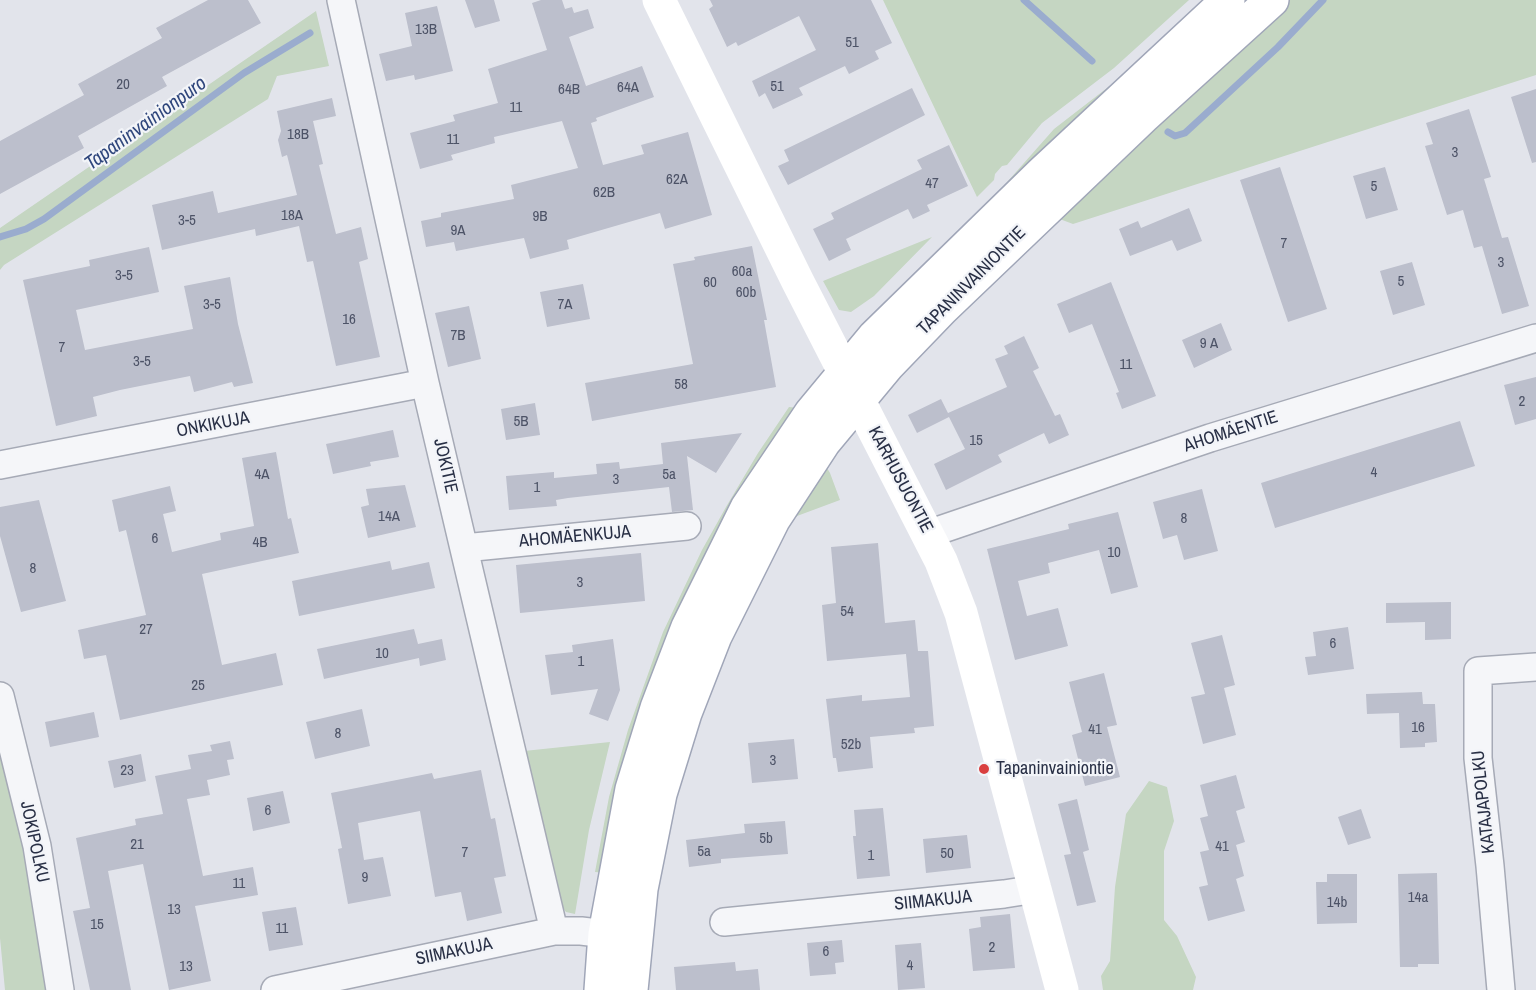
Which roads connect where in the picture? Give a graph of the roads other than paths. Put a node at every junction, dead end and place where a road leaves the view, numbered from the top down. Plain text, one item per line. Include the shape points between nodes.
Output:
1 (341, 0) edge
2 (658, 0) edge
3 (1228, 0) edge
4 (1272, 0) edge
5 (1536, 338) edge
6 (844, 372) junction
7 (425, 383) junction
8 (859, 402) junction
9 (0, 465) edge
10 (687, 526) dead end
11 (928, 534) junction
12 (464, 548) junction
13 (1536, 667) edge
14 (0, 696) edge
15 (1036, 889) junction
16 (724, 922) dead end
17 (554, 931) junction
18 (620, 936) junction
19 (60, 990) edge
20 (275, 990) edge
21 (601, 990) edge
22 (631, 990) edge
23 (1062, 990) edge
24 (1500, 990) edge

1 - 7 street, JOKITIE
2 - 6 main road, KARHUSUONTIE
3 - 6 main road, TAPANINVAINIONTIE via 1042,173 874,337
4 - 8 main road, TAPANINVAINIONTIE via 1018,234 888,365
5 - 11 street, AHOMÄENTIE via 1210,438
6 - 8 main road, KARHUSUONTIE
6 - 18 main road, TAPANINVAINIONTIE via 811,412 747,508 688,627 632,789
7 - 9 street, ONKIKUJA
7 - 12 street, JOKITIE
8 - 11 main road, KARHUSUONTIE
8 - 18 main road, TAPANINVAINIONTIE via 824,442 774,520 715,636 685,713 660,794 642,889
10 - 12 street, AHOMÄENKUJA
11 - 15 main road, KARHUSUONTIE via 962,613
12 - 17 street, JOKITIE
13 - 24 street, KATAJAPOLKU via 1478,671 1478,758
14 - 19 street, JOKIPOLKU via 37,846
15 - 16 street, SIIMAKUJA
15 - 23 main road, KARHUSUONTIE
17 - 18 street, SIIMAKUJA
17 - 20 street, SIIMAKUJA
18 - 21 main road, TAPANINVAINIONTIE
18 - 22 main road, TAPANINVAINIONTIE

